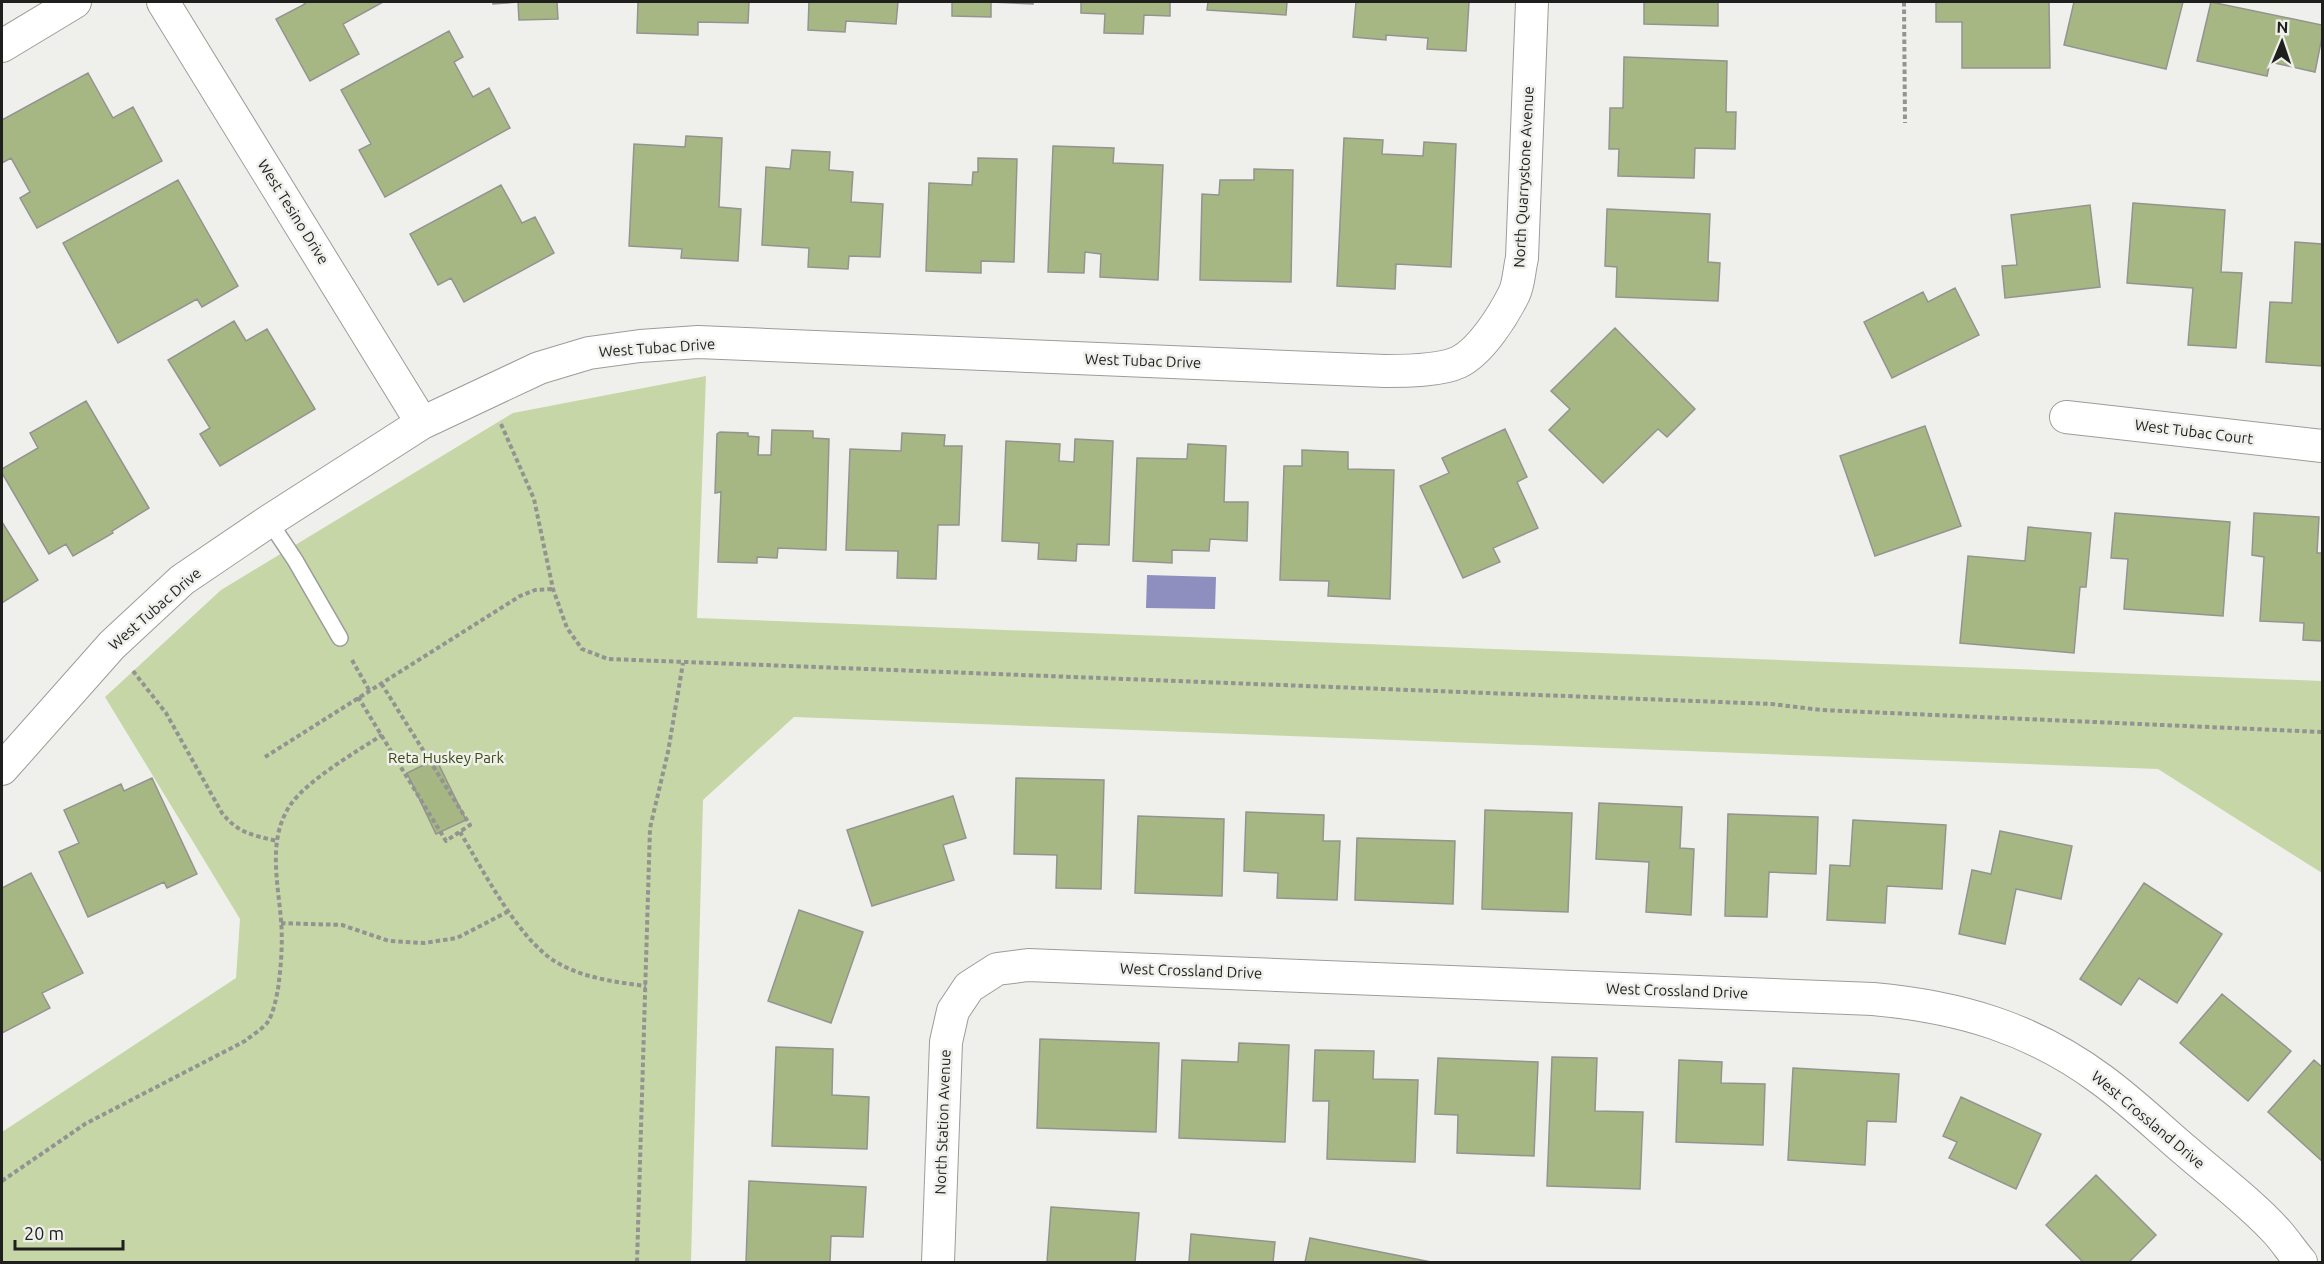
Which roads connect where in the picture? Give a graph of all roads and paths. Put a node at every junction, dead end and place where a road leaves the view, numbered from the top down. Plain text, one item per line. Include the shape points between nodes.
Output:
1 (75, 2) edge
2 (164, 2) edge
3 (1532, 2) edge
4 (1904, 2) edge
5 (2, 46) edge
6 (1905, 123) dead end
7 (1483, 343) joint
8 (496, 416) dead end
9 (2066, 417) dead end
10 (422, 423) junction
11 (2322, 446) edge
12 (269, 521) junction
13 (553, 589) junction
14 (340, 638) joint
15 (683, 663) junction
16 (126, 664) dead end
17 (381, 683) junction
18 (369, 690) junction
19 (358, 697) junction
20 (2322, 732) edge
21 (382, 735) junction
22 (265, 757) dead end
23 (2, 769) edge
24 (460, 832) junction
25 (277, 841) junction
26 (509, 910) junction
27 (281, 923) junction
28 (646, 986) junction
29 (969, 987) joint
30 (2, 1181) edge
31 (637, 1263) edge
32 (938, 1263) edge
33 (2301, 1263) edge

1 - 5 street
2 - 10 street, West Tesino Drive
3 - 7 street, North Quarrystone Avenue via 1522,258 1515,293
4 - 6 path
7 - 10 street, West Tubac Drive via 1459,362 1422,370 1385,371 698,342 640,346 589,353 539,368
8 - 13 path via 534,499
9 - 11 street, West Tubac Court
10 - 12 street, West Tubac Drive
12 - 14 lane
12 - 23 street, West Tubac Drive via 182,580 112,645
13 - 15 path via 567,628 582,649 608,659
13 - 17 path via 520,596
14 - 18 path
15 - 20 path via 1772,704
15 - 28 path via 650,828
16 - 25 path via 166,713 232,826
17 - 18 path
17 - 24 path via 470,825
18 - 19 path
19 - 21 path
19 - 22 path
21 - 24 path via 446,841
21 - 25 path via 292,803 282,820
24 - 26 path
25 - 27 path
26 - 27 path via 457,938 424,943 389,941 342,925
26 - 28 path via 531,941 555,961 587,976
27 - 30 path via 280,976 267,1023 245,1041 85,1124
28 - 31 path
29 - 32 street, North Station Avenue via 953,1011 946,1042
29 - 33 street, West Crossland Drive via 997,969 1028,965 1873,999 1955,1010 2033,1038 2103,1081 2246,1202 2279,1233

